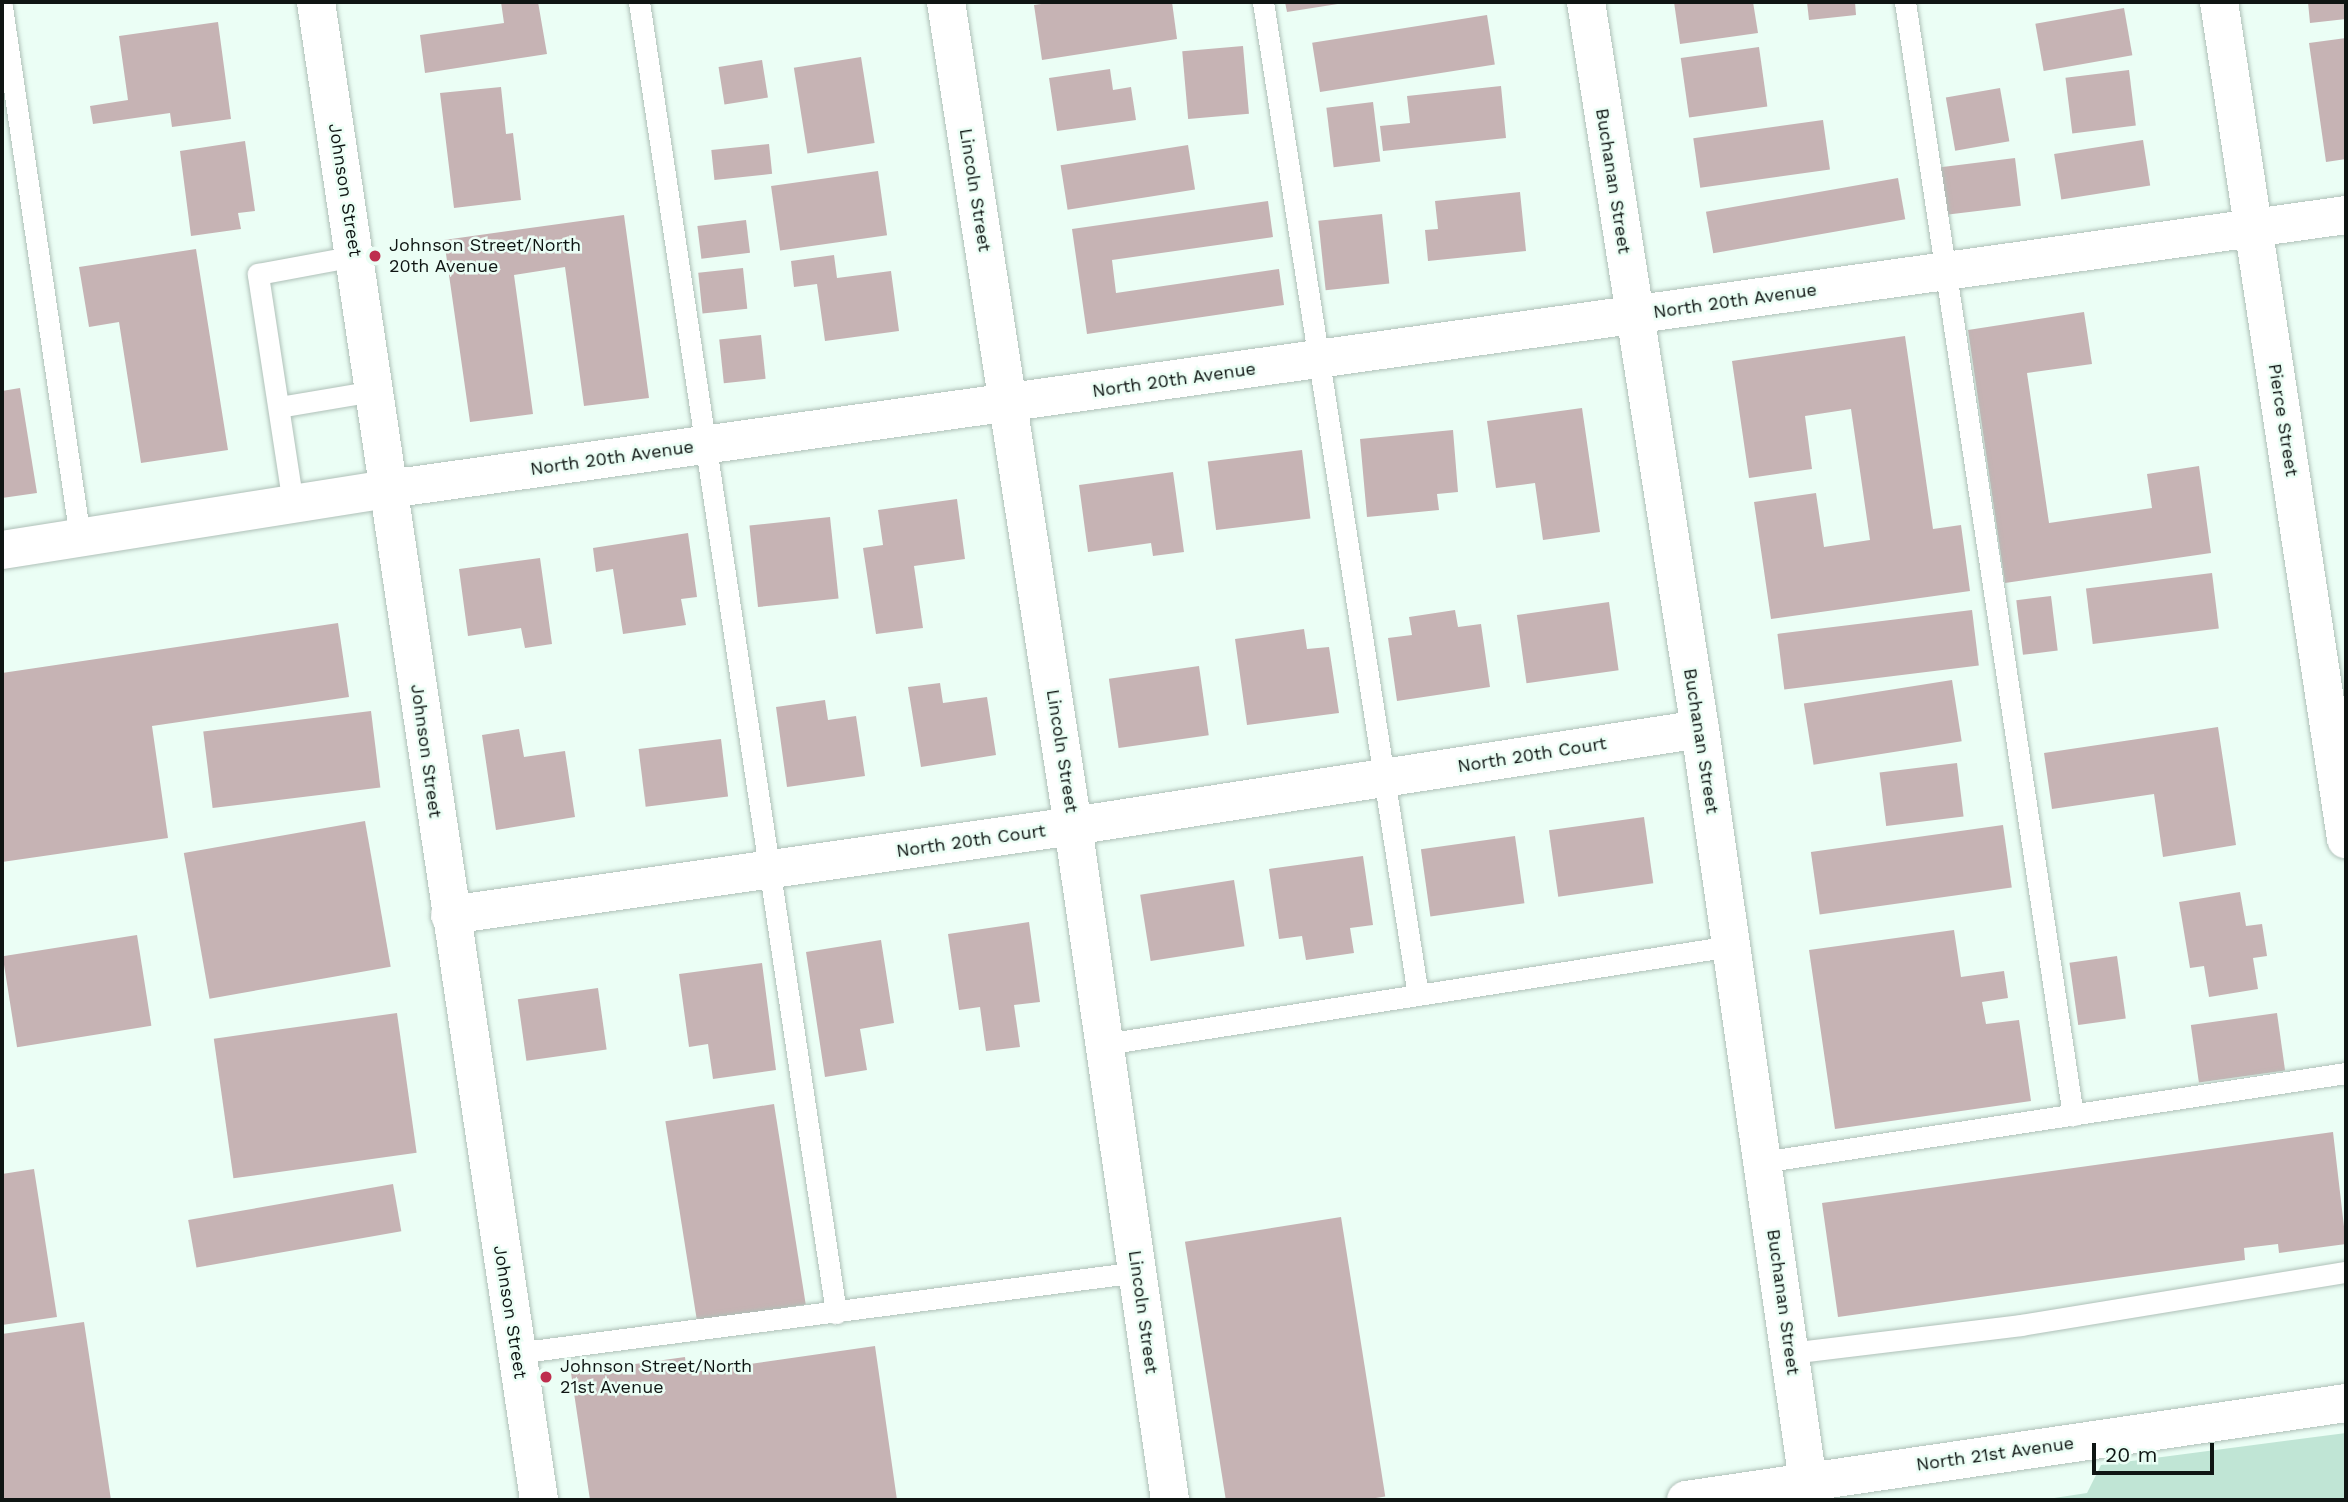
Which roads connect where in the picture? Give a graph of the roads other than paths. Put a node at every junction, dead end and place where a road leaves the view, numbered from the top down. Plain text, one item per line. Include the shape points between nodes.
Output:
1 (316, 2) edge
2 (639, 2) edge
3 (946, 2) edge
4 (1263, 2) edge
5 (1586, 2) edge
6 (1905, 2) edge
7 (2219, 2) edge
8 (2, 7) edge
9 (2346, 215) edge
10 (2254, 228) junction
11 (355, 256) junction
12 (1946, 272) junction
13 (1633, 316) junction
14 (1321, 360) junction
15 (374, 391) junction
16 (1007, 403) junction
17 (279, 407) junction
18 (708, 445) junction
19 (389, 489) junction
20 (293, 504) junction
21 (80, 538) junction
22 (2, 550) edge
23 (1700, 729) junction
24 (1386, 778) junction
25 (1073, 826) junction
26 (2346, 839) edge
27 (769, 870) junction
28 (450, 915) junction
29 (1731, 946) junction
30 (1418, 995) junction
31 (1105, 1044) junction
32 (2346, 1073) edge
33 (2073, 1115) junction
34 (1762, 1162) junction
35 (1138, 1272) junction
36 (2346, 1272) edge
37 (836, 1314) junction
38 (516, 1353) junction
39 (1790, 1353) junction
40 (2346, 1403) edge
41 (1808, 1482) junction
42 (539, 1500) edge
43 (1170, 1500) edge
44 (1686, 1500) edge

1 - 11 street, Johnson Street
2 - 18 lane
3 - 16 street, Lincoln Street
4 - 14 lane
5 - 13 street, Buchanan Street
6 - 12 lane
7 - 10 street, Pierce Street
8 - 21 lane
9 - 10 street, North 20th Avenue
10 - 12 street, North 20th Avenue
10 - 26 street, Pierce Street
11 - 15 street, Johnson Street
11 - 17 lane via 258,274
12 - 13 street, North 20th Avenue
12 - 33 lane
13 - 14 street, North 20th Avenue
13 - 23 street, Buchanan Street
14 - 16 street, North 20th Avenue
14 - 24 lane
15 - 17 lane
15 - 19 street, Johnson Street
16 - 18 street, North 20th Avenue
16 - 25 street, Lincoln Street
17 - 20 lane
18 - 19 street, North 20th Avenue
18 - 27 lane
19 - 20 street, North 20th Avenue
19 - 28 street, Johnson Street
20 - 21 street, North 20th Avenue
21 - 22 street, North 20th Avenue
23 - 24 street, North 20th Court
23 - 29 street, Buchanan Street
24 - 25 street, North 20th Court
24 - 30 lane
25 - 27 street, North 20th Court
25 - 31 street, Lincoln Street
27 - 28 street, North 20th Court
27 - 37 lane
28 - 38 street, Johnson Street
29 - 30 lane
29 - 34 street, Buchanan Street
30 - 31 lane
31 - 35 street, Lincoln Street
32 - 33 lane
33 - 34 lane
34 - 39 street, Buchanan Street
35 - 37 lane
35 - 43 street, Lincoln Street
36 - 39 lane via 2021,1325
37 - 38 lane
38 - 42 street, Johnson Street
39 - 41 street, Buchanan Street
40 - 41 street, North 21st Avenue
41 - 44 street, North 21st Avenue

